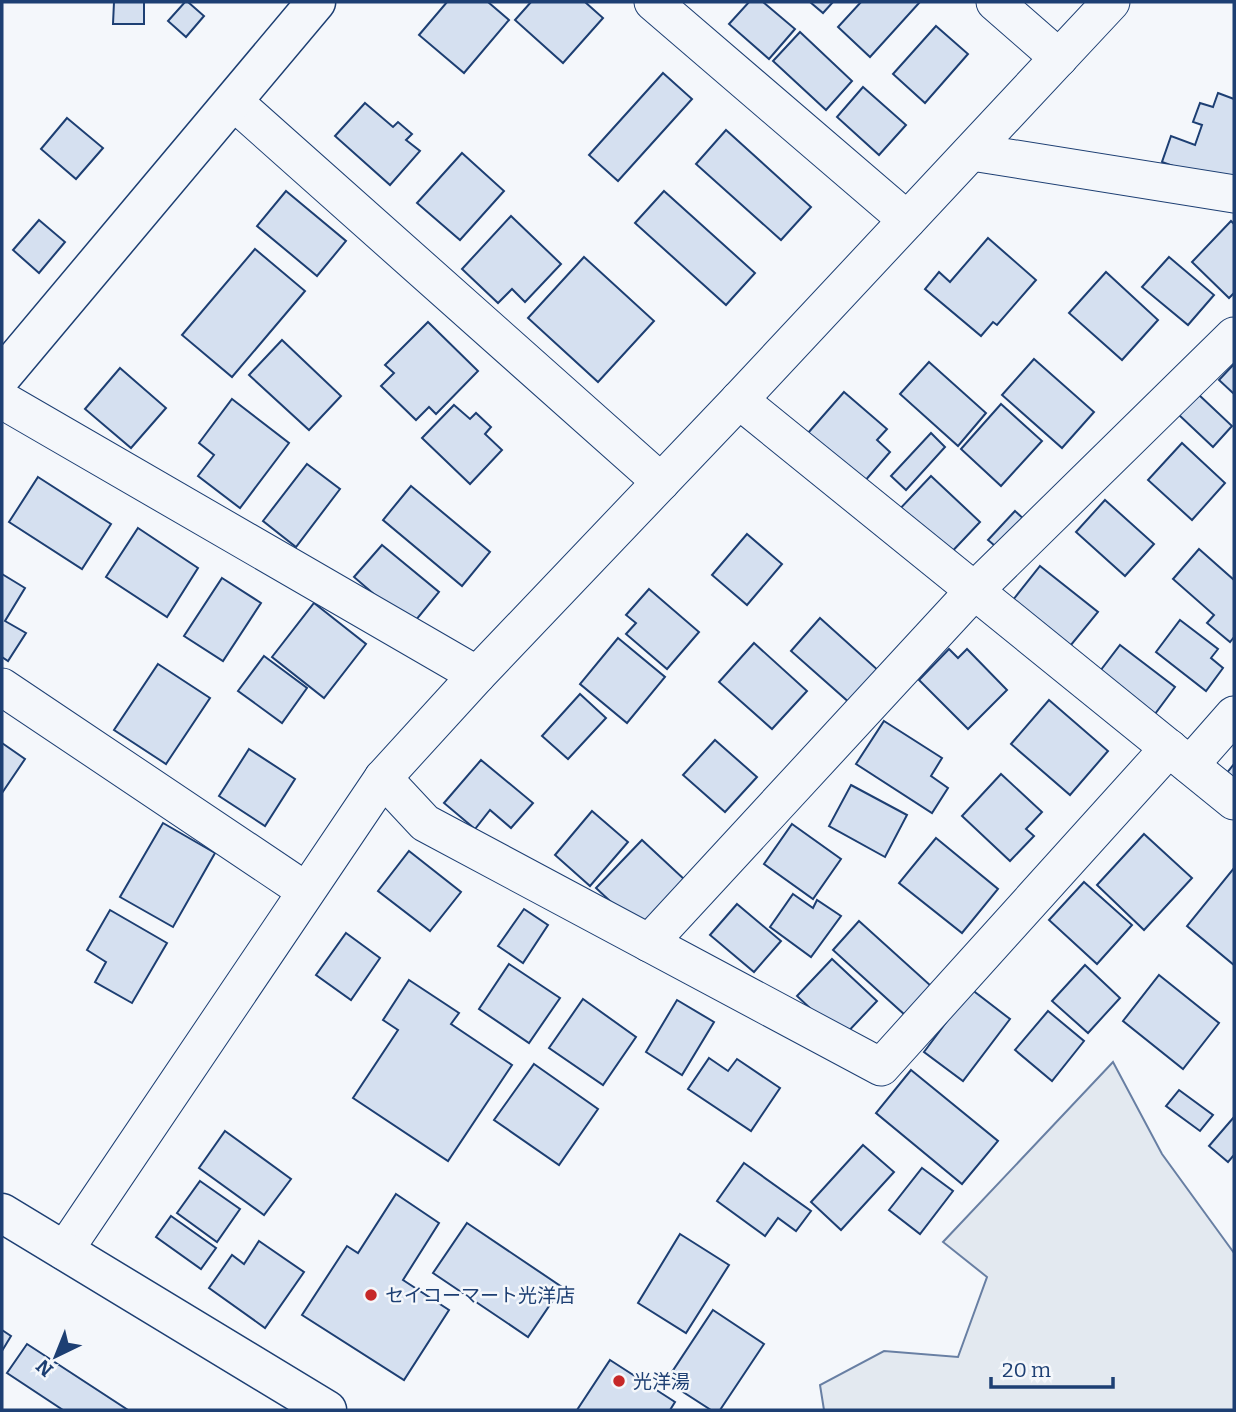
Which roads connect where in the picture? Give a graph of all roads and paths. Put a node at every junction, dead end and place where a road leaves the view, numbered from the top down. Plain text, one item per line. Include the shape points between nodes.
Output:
1 (316, 2) edge
2 (653, 2) edge
3 (995, 2) edge
4 (1111, 2) edge
5 (1059, 58) junction
6 (233, 101) junction
7 (972, 152) junction
8 (1234, 194) edge
9 (907, 220) junction
10 (1234, 337) edge
11 (2, 376) edge
12 (2, 400) edge
13 (739, 400) junction
14 (661, 482) junction
15 (974, 591) junction
16 (477, 675) junction
17 (2, 687) edge
18 (1234, 715) edge
19 (1180, 757) junction
20 (383, 778) junction
21 (1234, 801) edge
22 (306, 891) junction
23 (649, 943) junction
24 (2, 1213) edge
25 (64, 1251) junction
26 (327, 1410) edge

1 - 6 street
2 - 9 street
3 - 5 street
4 - 5 street
5 - 7 street
6 - 11 street
6 - 14 street
7 - 8 street
7 - 9 street
9 - 13 street
10 - 15 street
12 - 16 street
13 - 14 street
13 - 15 street
14 - 16 street
15 - 19 street
15 - 23 street
16 - 20 street
17 - 22 street
18 - 19 street
19 - 21 street
19 - 23 street via 881,1067
20 - 22 street
20 - 23 street via 425,823
22 - 25 street
24 - 25 street
25 - 26 street

